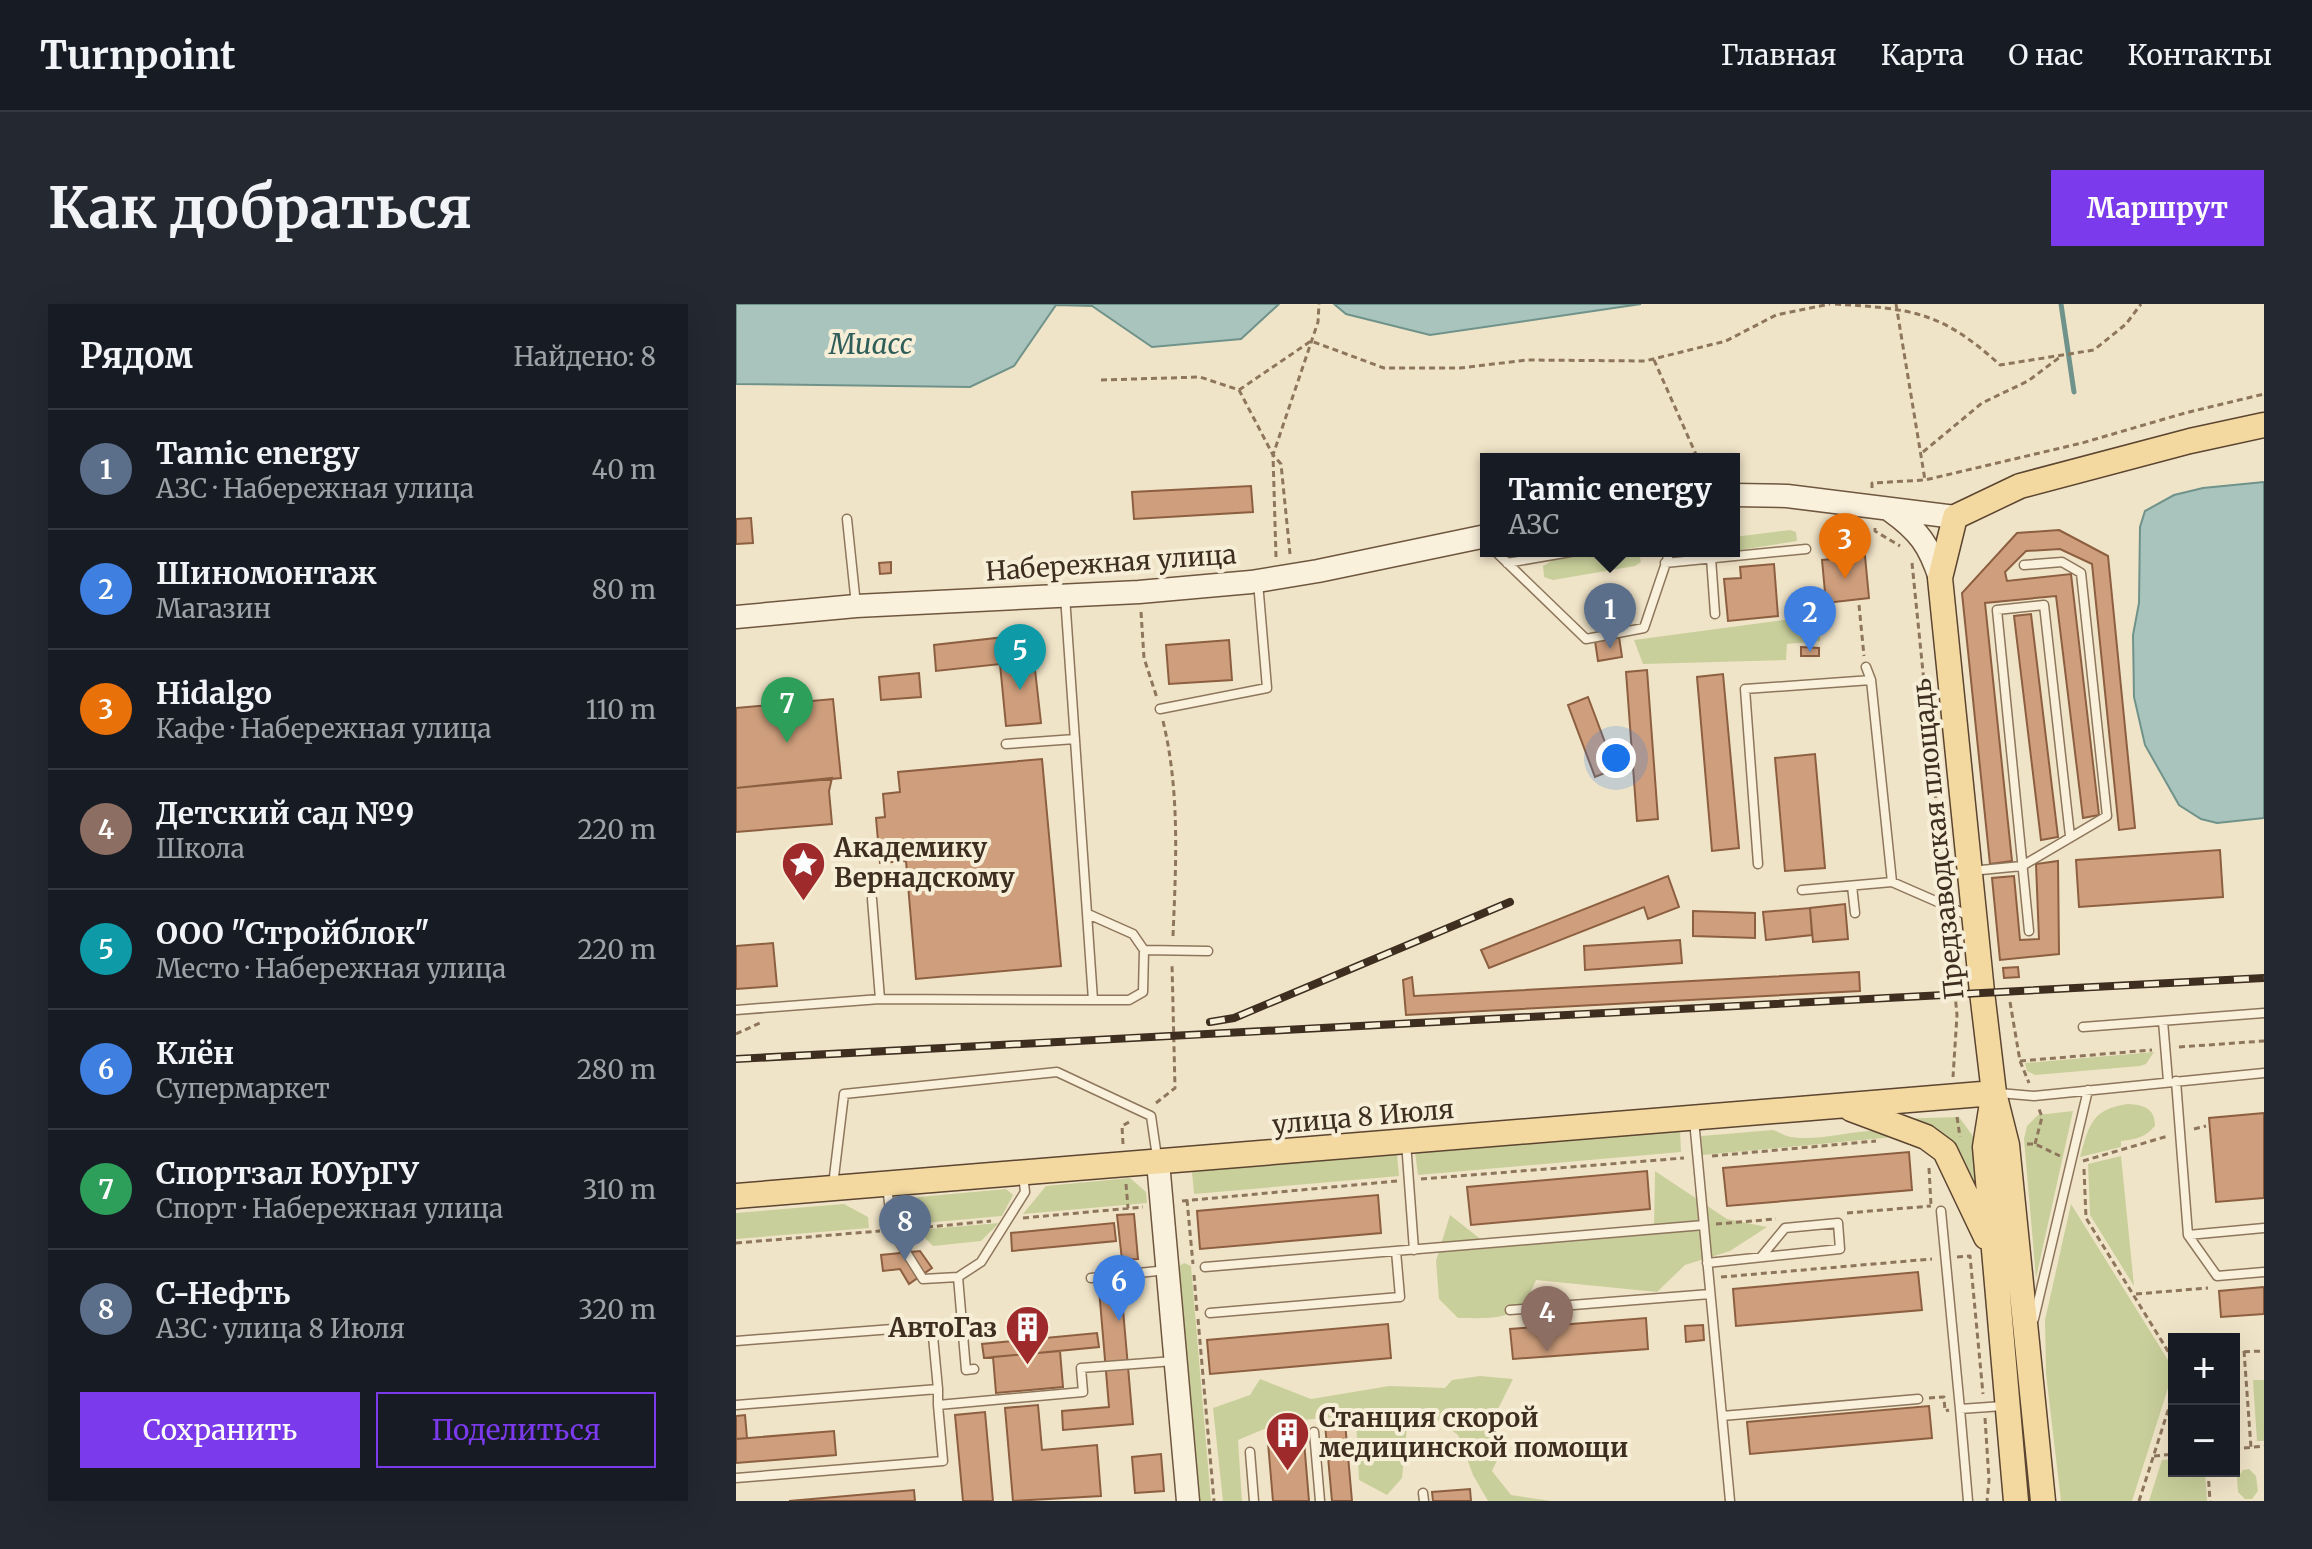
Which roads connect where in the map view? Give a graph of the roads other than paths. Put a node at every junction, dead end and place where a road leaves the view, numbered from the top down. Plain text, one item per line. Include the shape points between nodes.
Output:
1 (2264, 425) edge
2 (1740, 495) edge
3 (1882, 508) junction
4 (1955, 517) junction
5 (847, 519) dead end
6 (1480, 542) edge
7 (1806, 549) dead end
8 (1740, 555) edge
9 (1502, 557) edge
10 (1542, 557) edge
11 (1668, 557) edge
12 (1722, 557) edge
13 (1711, 558) junction
14 (1507, 563) junction
15 (1665, 563) junction
16 (2024, 565) dead end
17 (1940, 578) junction
18 (1258, 581) junction
19 (1065, 595) junction
20 (856, 606) junction
21 (1715, 614) dead end
22 (736, 617) edge
23 (1866, 667) road end
24 (1871, 680) junction
25 (1160, 709) road end
26 (1075, 739) junction
27 (1006, 744) dead end
28 (2070, 836) junction
29 (1758, 864) dead end
30 (2022, 866) junction
31 (1968, 872) junction
32 (1892, 882) junction
33 (1852, 886) junction
34 (1802, 890) dead end
35 (872, 899) dead end
36 (1855, 913) dead end
37 (1088, 914) junction
38 (1973, 918) junction
39 (2029, 931) dead end
40 (1144, 950) junction
41 (1208, 951) dead end
42 (880, 999) junction
43 (1093, 1000) junction
44 (736, 1010) edge
45 (2264, 1013) edge
46 (2163, 1021) junction
47 (2083, 1027) dead end
48 (2264, 1073) edge
49 (2172, 1081) junction
50 (2088, 1090) junction
51 (1994, 1093) junction
52 (1841, 1106) junction
53 (1694, 1118) junction
54 (1406, 1141) junction
55 (1158, 1162) junction
56 (1023, 1173) junction
57 (887, 1184) junction
58 (833, 1188) junction
59 (737, 1194) edge
60 (1941, 1211) dead end
61 (1704, 1225) junction
62 (2264, 1228) edge
63 (2188, 1235) junction
64 (1414, 1250) junction
65 (1396, 1251) junction
66 (1994, 1255) junction
67 (1761, 1257) junction
68 (1707, 1263) junction
69 (1205, 1267) dead end
70 (1168, 1270) junction
71 (2264, 1272) edge
72 (958, 1277) junction
73 (1091, 1278) dead end
74 (1710, 1294) junction
75 (1510, 1310) dead end
76 (1210, 1313) dead end
77 (736, 1341) edge
78 (2028, 1344) junction
79 (1176, 1361) junction
80 (974, 1369) dead end
81 (938, 1389) junction
82 (1918, 1399) road end
83 (736, 1405) edge
84 (938, 1405) junction
85 (1996, 1406) junction
86 (1960, 1409) junction
87 (1722, 1416) junction
88 (1314, 1432) dead end
89 (1250, 1452) dead end
90 (736, 1478) edge
91 (1188, 1501) edge
92 (1254, 1501) edge
93 (1320, 1501) edge
94 (1730, 1501) edge
95 (1968, 1501) edge
96 (2016, 1501) edge
97 (2043, 1501) edge

1 - 4 main road via 2020,486
2 - 3 street
3 - 4 street
3 - 17 street via 1914,528 1931,552
4 - 17 main road, Предзаводская площадь
5 - 20 lane
6 - 18 street, Набережная улица via 1284,569
7 - 8 lane
9 - 14 lane
10 - 14 lane
11 - 15 lane
12 - 13 lane
13 - 15 lane
13 - 21 lane
14 - 15 lane via 1586,639 1644,628
16 - 28 lane via 2062,562 2081,573 2107,816
17 - 31 main road, Предзаводская площадь
18 - 19 street, Набережная улица
18 - 25 lane via 1267,688
19 - 20 street, Набережная улица
19 - 26 lane
20 - 22 street, Набережная улица
23 - 24 lane
24 - 29 lane via 1745,689
24 - 32 lane
26 - 27 lane
26 - 37 lane
28 - 30 lane
28 - 30 lane via 2044,605 1997,610
30 - 31 lane
30 - 39 lane
31 - 38 main road, Предзаводская площадь
32 - 33 lane
32 - 38 lane
33 - 34 lane
33 - 36 lane
35 - 42 lane
37 - 40 lane via 1133,934
37 - 43 lane
38 - 51 main road, Предзаводская площадь
40 - 41 lane
40 - 43 lane via 1143,992 1129,1000
42 - 43 lane
42 - 44 lane
45 - 46 lane
46 - 47 lane
46 - 49 lane
48 - 49 lane
49 - 50 lane
49 - 63 lane
50 - 51 lane via 2034,1096
50 - 78 lane
51 - 52 main road, улица 8 Июля
51 - 66 main road, Предзаводская площадь via 1985,1147
51 - 78 main road, Предзаводская площадь via 2007,1145
52 - 53 main road, улица 8 Июля
52 - 66 main road via 1926,1137 1945,1151
53 - 54 main road, улица 8 Июля
53 - 61 lane
54 - 55 main road, улица 8 Июля
54 - 64 lane
55 - 56 main road, улица 8 Июля
55 - 58 lane via 1151,1116 1057,1072 844,1094
55 - 70 street
56 - 57 main road, улица 8 Июля
56 - 72 lane via 1025,1192 981,1262
57 - 58 main road, улица 8 Июля
57 - 72 lane via 892,1230 923,1279
58 - 59 main road, улица 8 Июля
60 - 86 lane
61 - 64 lane
61 - 68 lane
62 - 63 lane
63 - 71 lane via 2217,1276
64 - 65 lane
65 - 69 lane
65 - 76 lane via 1400,1297
66 - 85 main road, Предзаводская площадь
67 - 67 lane via 1840,1249 1838,1223 1785,1228
67 - 68 lane
68 - 74 lane
70 - 73 lane
70 - 79 street
72 - 80 lane via 966,1370
74 - 75 lane
74 - 87 lane
77 - 81 lane via 932,1326
78 - 97 main road, Предзаводская площадь
79 - 84 lane via 1081,1368 1083,1392
79 - 91 street
81 - 83 lane
81 - 84 lane
82 - 87 lane
84 - 90 lane via 943,1461
85 - 86 lane
85 - 96 main road, Предзаводская площадь
86 - 95 lane
87 - 94 lane
88 - 93 lane
89 - 92 lane

